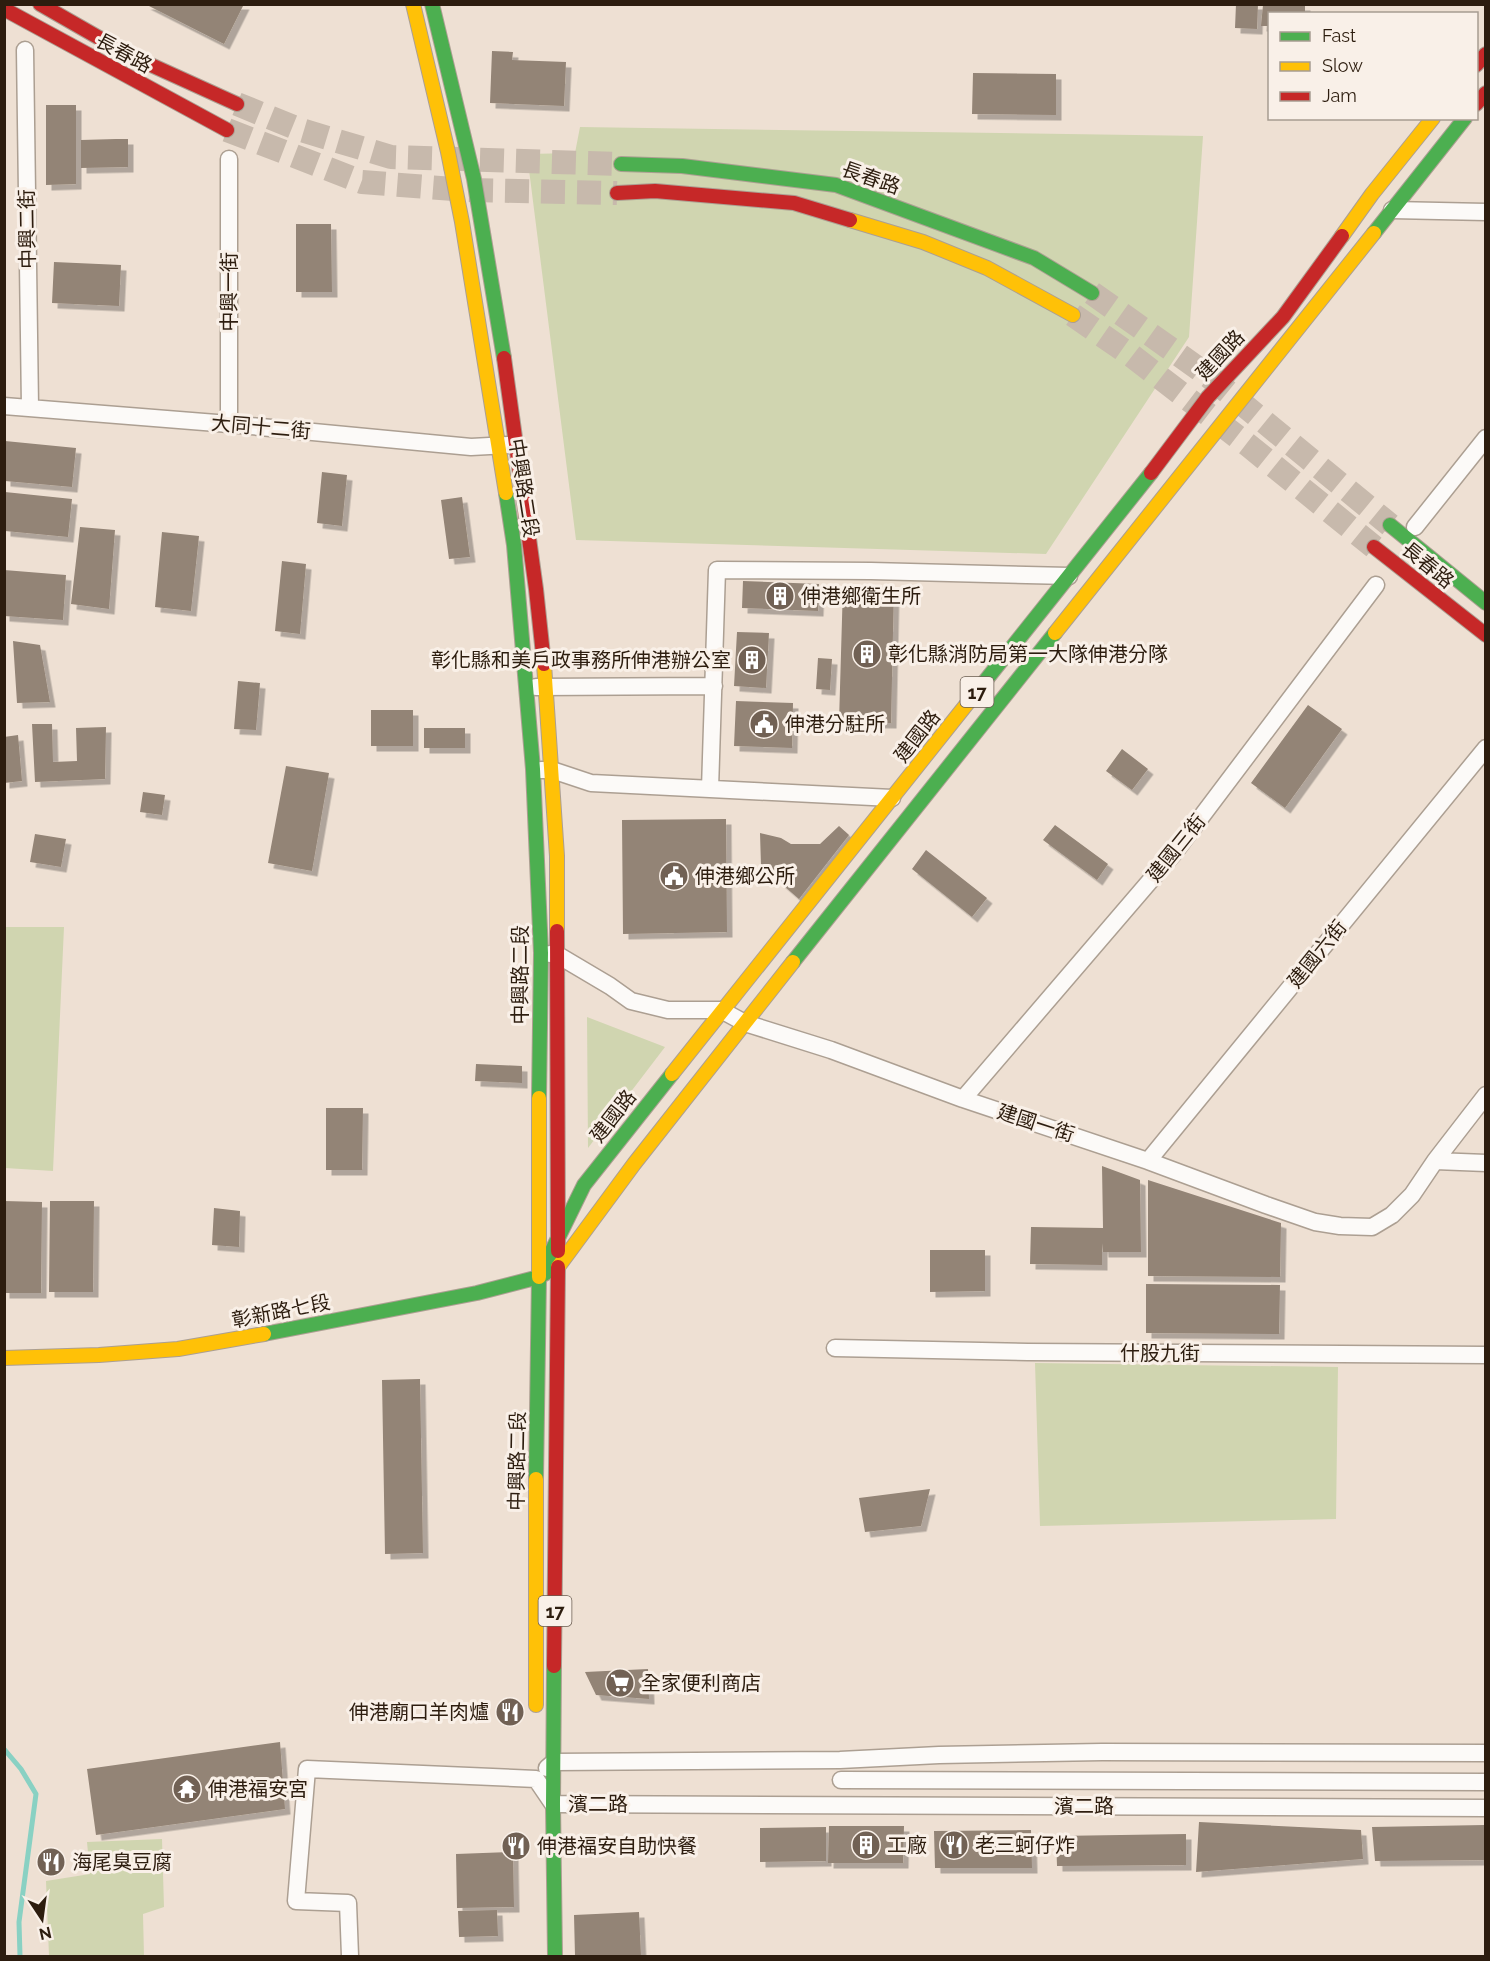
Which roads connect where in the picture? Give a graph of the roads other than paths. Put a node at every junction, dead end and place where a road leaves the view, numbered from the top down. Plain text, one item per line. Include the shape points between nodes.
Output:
1 (40, 4) edge
2 (413, 4) edge
3 (432, 4) edge
4 (4, 9) edge
5 (25, 50) dead end
6 (237, 104) tunnel mouth
7 (1431, 120) edge
8 (1463, 120) edge
9 (227, 129) tunnel mouth
10 (229, 159) dead end
11 (621, 164) tunnel mouth
12 (617, 193) tunnel mouth
13 (1392, 210) junction
14 (1485, 212) edge
15 (1092, 293) tunnel mouth
16 (1073, 315) tunnel mouth
17 (4, 406) edge
18 (30, 407) junction
19 (229, 424) junction
20 (1485, 438) edge
21 (498, 444) junction
22 (518, 445) junction
23 (1390, 525) tunnel mouth
24 (1415, 527) dead end
25 (1374, 547) tunnel mouth
26 (1069, 576) junction
27 (1376, 585) dead end
28 (1485, 603) edge
29 (1485, 635) edge
30 (714, 686) junction
31 (526, 687) junction
32 (546, 687) junction
33 (1485, 748) edge
34 (533, 770) junction
35 (552, 770) junction
36 (710, 789) junction
37 (892, 798) junction
38 (548, 954) junction
39 (721, 1010) junction
40 (745, 1023) junction
41 (1485, 1095) edge
42 (963, 1099) junction
43 (1148, 1161) junction
44 (1435, 1161) junction
45 (1485, 1163) edge
46 (558, 1238) junction
47 (558, 1266) junction
48 (539, 1277) junction
49 (835, 1348) dead end
50 (1485, 1355) edge
51 (4, 1358) edge
52 (536, 1724) dead end
53 (1485, 1753) edge
54 (536, 1757) dead end
55 (554, 1762) junction
56 (536, 1779) junction
57 (841, 1780) dead end
58 (1485, 1782) edge
59 (536, 1802) dead end
60 (553, 1804) junction
61 (1485, 1808) edge
62 (350, 1956) edge
63 (555, 1956) edge

1 - 6 main road, 長春路 via 129,55
2 - 21 main road, 中興路二段 via 462,222
3 - 22 main road, 中興路二段 via 482,218
4 - 9 main road, 長春路
5 - 18 street, 中興二街
7 - 26 main road, 建國路 / 17 via 1283,316 1208,396
8 - 13 main road, 建國路 / 17
10 - 19 street, 中興一街
11 - 15 main road, 長春路 via 682,166 836,185 1034,258
12 - 16 main road via 655,191 794,203 923,242 987,268
13 - 14 street
13 - 40 main road, 建國路 / 17
17 - 18 street, 大同十二街
18 - 19 street, 大同十二街
19 - 21 street, 大同十二街 via 471,447
20 - 24 street
21 - 22 street, 大同十二街
21 - 31 main road, 中興路二段 via 514,545
22 - 32 main road, 中興路二段
23 - 28 main road, 長春路
25 - 29 main road, 長春路
26 - 30 street via 717,570
26 - 37 main road, 建國路 / 17
27 - 42 street, 建國三街 via 1174,853
30 - 32 street
30 - 36 street
31 - 32 street
31 - 34 main road, 中興路二段
32 - 35 main road, 中興路二段
33 - 43 street, 建國六街
34 - 35 street
34 - 38 main road, 中興路二段
35 - 36 street via 591,783
35 - 38 main road, 中興路二段 via 557,856
36 - 37 street
37 - 39 main road, 建國路 / 17
38 - 39 street, 建國一街 via 631,1001 668,1010
38 - 46 main road, 中興路二段
38 - 48 main road, 中興路二段 via 538,1168
39 - 40 street, 建國一街
39 - 46 main road, 建國路 / 17 via 584,1185
40 - 42 street, 建國一街
40 - 47 main road, 建國路 / 17
41 - 44 street, 建國一街
42 - 43 street, 建國一街
43 - 44 street, 建國一街 via 1315,1222 1372,1227 1392,1215 1412,1195
44 - 45 street
46 - 47 main road, 中興路二段
46 - 48 main road, 建國路 / 17
47 - 48 main road, 彰新路七段
47 - 55 main road, 中興路二段 / 17
48 - 51 main road, 彰新路七段 via 477,1293 178,1349
48 - 52 main road, 中興路二段 / 17
49 - 50 street, 什股九街
53 - 55 street via 1102,1752 840,1761
54 - 56 main road
55 - 56 street
55 - 60 main road, 中興路二段 / 17
56 - 59 main road
56 - 60 street, 濱二路
56 - 62 street via 307,1768 296,1901 348,1903
57 - 58 street
60 - 61 street, 濱二路
60 - 63 main road, 中興路二段 / 17

